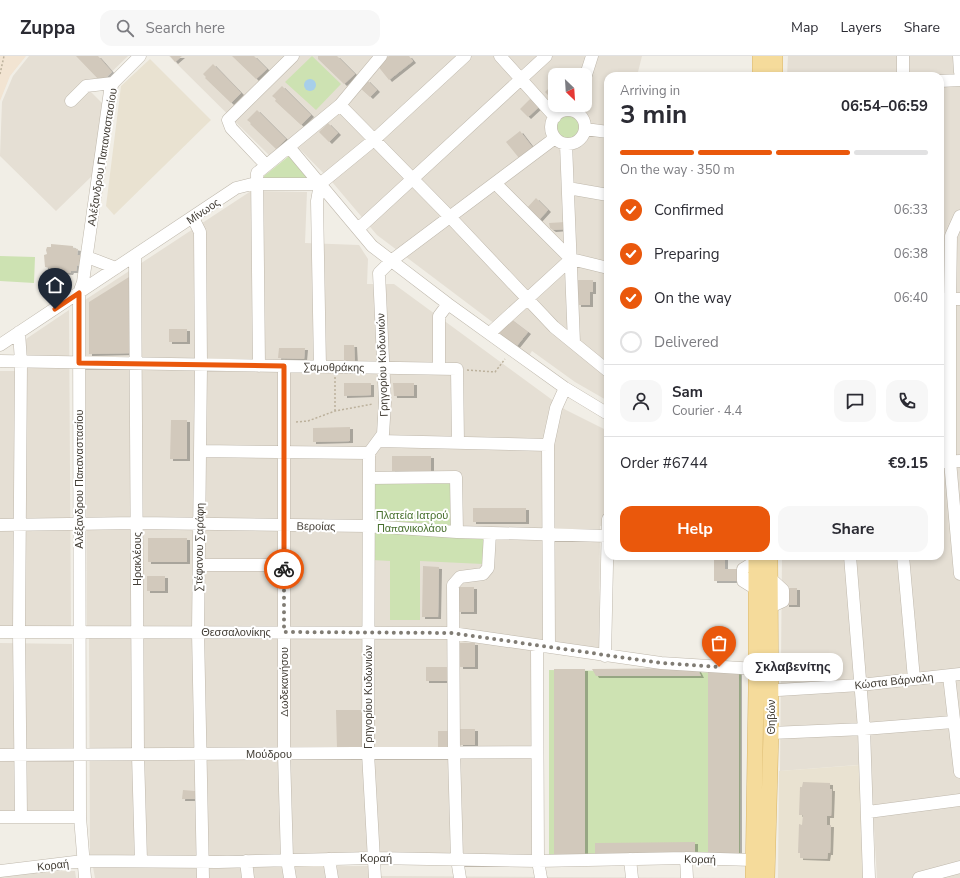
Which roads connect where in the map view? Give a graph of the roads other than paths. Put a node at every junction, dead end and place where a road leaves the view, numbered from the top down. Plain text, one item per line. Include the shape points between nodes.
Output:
1 (140, 56) edge
2 (293, 56) edge
3 (381, 56) edge
4 (465, 56) edge
5 (500, 56) edge
6 (546, 56) edge
7 (592, 56) edge
8 (760, 56) edge
9 (775, 56) edge
10 (903, 56) edge
11 (959, 56) edge
12 (588, 68) edge
13 (760, 72) edge
14 (775, 72) edge
15 (903, 72) edge
16 (960, 72) edge
17 (521, 79) junction
18 (960, 80) edge
19 (944, 81) edge
20 (113, 83) junction
21 (71, 101) dead end
22 (340, 105) junction
23 (560, 112) edge
24 (578, 112) edge
25 (555, 116) junction
26 (584, 129) junction
27 (604, 132) edge
28 (375, 139) junction
29 (561, 141) junction
30 (288, 147) junction
31 (266, 164) junction
32 (412, 179) junction
33 (257, 183) junction
34 (495, 183) junction
35 (320, 184) junction
36 (568, 188) junction
37 (604, 194) edge
38 (960, 216) edge
39 (450, 217) junction
40 (193, 218) junction
41 (358, 229) junction
42 (135, 256) junction
43 (87, 257) junction
44 (571, 260) junction
45 (391, 261) junction
46 (604, 267) edge
47 (116, 268) junction
48 (79, 293) junction
49 (950, 299) edge
50 (527, 300) junction
51 (448, 304) junction
52 (19, 332) junction
53 (490, 333) junction
54 (574, 343) junction
55 (0, 345) edge
56 (0, 361) edge
57 (21, 362) junction
58 (79, 363) junction
59 (136, 364) junction
60 (201, 365) junction
61 (259, 366) junction
62 (284, 366) junction
63 (320, 367) junction
64 (383, 368) junction
65 (604, 368) edge
66 (440, 369) junction
67 (565, 388) junction
68 (604, 412) edge
69 (379, 441) junction
70 (458, 443) junction
71 (548, 445) junction
72 (201, 451) junction
73 (284, 452) junction
74 (369, 453) junction
75 (950, 462) edge
76 (369, 478) junction
77 (137, 523) junction
78 (20, 524) junction
79 (79, 524) junction
80 (199, 524) junction
81 (0, 525) edge
82 (284, 525) junction
83 (368, 526) junction
84 (457, 532) junction
85 (490, 533) junction
86 (550, 534) junction
87 (604, 536) edge
88 (607, 560) edge
89 (756, 560) edge
90 (770, 560) edge
91 (850, 560) edge
92 (904, 560) edge
93 (199, 564) junction
94 (284, 564) junction
95 (960, 574) edge
96 (0, 632) edge
97 (19, 632) junction
98 (80, 632) junction
99 (137, 632) junction
100 (198, 632) junction
101 (284, 632) junction
102 (367, 633) junction
103 (452, 633) junction
104 (537, 646) junction
105 (549, 647) junction
106 (605, 656) junction
107 (756, 669) junction
108 (954, 675) edge
109 (914, 679) junction
110 (860, 685) junction
111 (764, 691) junction
112 (953, 722) junction
113 (864, 729) junction
114 (771, 733) junction
115 (958, 739) edge
116 (537, 752) junction
117 (368, 753) junction
118 (454, 753) junction
119 (138, 754) junction
120 (200, 754) junction
121 (284, 754) junction
122 (0, 755) edge
123 (20, 755) junction
124 (80, 755) junction
125 (960, 772) edge
126 (960, 800) edge
127 (868, 812) junction
128 (0, 817) edge
129 (21, 817) junction
130 (80, 817) junction
131 (373, 858) junction
132 (686, 858) junction
133 (287, 859) junction
134 (329, 859) junction
135 (457, 859) junction
136 (630, 860) junction
137 (753, 860) junction
138 (83, 861) junction
139 (141, 861) junction
140 (246, 861) junction
141 (538, 861) junction
142 (203, 862) junction
143 (960, 867) edge
144 (0, 871) edge
145 (85, 878) edge
146 (203, 878) edge
147 (248, 878) edge
148 (290, 878) edge
149 (332, 878) edge
150 (376, 878) edge
151 (460, 878) edge
152 (541, 878) edge
153 (632, 878) edge
154 (687, 878) edge
155 (753, 878) edge
156 (767, 878) edge
157 (869, 878) edge
158 (919, 878) edge

1 - 20 street
2 - 31 street via 228,120 231,128
3 - 22 street
4 - 28 street
5 - 17 street
6 - 17 street
7 - 12 street
8 - 13 main road
9 - 14 main road
10 - 15 street
11 - 16 street
17 - 25 street
17 - 32 street
18 - 19 street
20 - 21 street via 86,86
20 - 43 street, Αλέξανδρου Παπαναστασίου
22 - 28 street
22 - 30 street
23 - 25 street
24 - 26 street
25 - 29 street via 551,129
26 - 27 street
26 - 29 street via 579,140
28 - 32 street
28 - 35 street
29 - 34 street, Γρηγορίου Κυδωνιών
29 - 36 street
30 - 31 street
30 - 35 street
31 - 33 street via 256,173
32 - 39 street
32 - 41 street
33 - 35 street, Μίνωος
33 - 40 street, Μίνωος via 236,188
33 - 61 street
34 - 39 street, Γρηγορίου Κυδωνιών
34 - 44 street
35 - 41 street
35 - 63 street via 317,201
36 - 37 street
36 - 44 street
38 - 49 street via 951,236
39 - 45 street, Γρηγορίου Κυδωνιών
39 - 50 street
40 - 42 street, Μίνωος
40 - 60 street, Στέφανου Σαράφη via 200,232
41 - 45 street via 372,246
42 - 47 street, Μίνωος
42 - 59 street, Ηρακλέους
43 - 47 street
43 - 48 street, Αλέξανδρου Παπαναστασίου
44 - 46 street
44 - 50 street
44 - 54 street
45 - 51 street
45 - 64 street, Γρηγορίου Κυδωνιών via 379,273
47 - 48 street, Μίνωος
48 - 52 street, Μίνωος
48 - 58 street, Αλέξανδρου Παπαναστασίου
49 - 75 street
50 - 53 street
50 - 54 street
51 - 53 street
51 - 66 street via 439,316
52 - 55 street, Μίνωος
52 - 57 street
53 - 67 street
54 - 65 street
56 - 57 street, Σαμοθράκης
57 - 58 street, Σαμοθράκης
57 - 78 street
58 - 59 street, Σαμοθράκης
58 - 79 street, Αλέξανδρου Παπαναστασίου
59 - 60 street, Σαμοθράκης
59 - 77 street, Ηρακλέους
60 - 61 street, Σαμοθράκης
60 - 72 street, Στέφανου Σαράφη
61 - 62 street, Σαμοθράκης
62 - 63 street, Σαμοθράκης
62 - 73 street, Δωδεκανήσου
63 - 64 street, Σαμοθράκης
64 - 66 street, Σαμοθράκης
64 - 69 street, Γρηγορίου Κυδωνιών via 385,402 383,434
66 - 70 street, Σαμοθράκης via 457,369
67 - 68 street
67 - 71 street via 556,408
69 - 70 street
69 - 74 street, Γρηγορίου Κυδωνιών
70 - 71 street
71 - 86 street
72 - 73 street
72 - 80 street, Στέφανου Σαράφη
73 - 74 street
73 - 82 street, Δωδεκανήσου
74 - 76 street, Γρηγορίου Κυδωνιών
75 - 95 street
76 - 83 street, Γρηγορίου Κυδωνιών
76 - 84 street via 456,477
77 - 79 street, Βεροίας
77 - 80 street, Βεροίας
77 - 99 street, Ηρακλέους
78 - 79 street, Βεροίας
78 - 81 street, Βεροίας
78 - 97 street
79 - 98 street, Αλέξανδρου Παπαναστασίου
80 - 82 street, Βεροίας
80 - 93 street, Στέφανου Σαράφη
82 - 83 street, Βεροίας
82 - 94 street, Δωδεκανήσου
83 - 84 street, Βεροίας
83 - 102 street, Γρηγορίου Κυδωνιών
84 - 85 street, Βεροίας
85 - 86 street, Βεροίας
85 - 103 street via 488,568 484,574 460,577 453,585
86 - 87 street, Βεροίας
86 - 105 street
88 - 106 street
89 - 107 main road, Θηβών
90 - 111 main road, Θηβών via 770,607
91 - 110 street
92 - 109 street
93 - 94 street
93 - 100 street, Στέφανου Σαράφη
94 - 101 street, Δωδεκανήσου
96 - 97 street, Θεσσαλονίκης
97 - 98 street, Θεσσαλονίκης
97 - 123 street
98 - 99 street, Θεσσαλονίκης
98 - 124 street, Αλέξανδρου Παπαναστασίου
99 - 100 street, Θεσσαλονίκης
99 - 119 street, Ηρακλέους
100 - 101 street, Θεσσαλονίκης
100 - 120 street, Στέφανου Σαράφη
101 - 102 street, Θεσσαλονίκης
101 - 121 street, Δωδεκανήσου
102 - 103 street, Θεσσαλονίκης
102 - 117 street, Γρηγορίου Κυδωνιών
103 - 104 street, Θεσσαλονίκης
103 - 118 street
104 - 105 street, Θεσσαλονίκης
104 - 116 street
105 - 106 street, Θεσσαλονίκης
106 - 107 street, Θεσσαλονίκης via 681,666
107 - 111 main road, Θηβών
108 - 109 street, Κώστα Βάρναλη
108 - 112 street
109 - 110 street, Κώστα Βάρναλη
110 - 111 street, Κώστα Βάρναλη
110 - 113 street
111 - 114 main road, Θηβών
111 - 137 main road, Θηβών
112 - 113 street
112 - 115 street
113 - 114 street
113 - 127 street
114 - 156 main road, Θηβών
115 - 125 street
116 - 118 street, Μούδρου
116 - 141 street
117 - 118 street, Μούδρου
117 - 121 street, Μούδρου
117 - 131 street, Γρηγορίου Κυδωνιών
118 - 135 street
119 - 120 street, Μούδρου
119 - 124 street, Μούδρου
119 - 139 street, Ηρακλέους
120 - 121 street, Μούδρου
120 - 142 street, Στέφανου Σαράφη
121 - 133 street, Δωδεκανήσου
122 - 123 street, Μούδρου
123 - 124 street, Μούδρου
123 - 129 street
124 - 130 street, Αλέξανδρου Παπαναστασίου
126 - 127 street
127 - 157 street
128 - 129 street
129 - 130 street
130 - 138 street, Αλέξανδρου Παπαναστασίου
131 - 134 street, Κοραή
131 - 135 street, Κοραή
131 - 150 street, Γρηγορίου Κυδωνιών
132 - 136 street, Κοραή
132 - 137 street, Κοραή
132 - 154 street
133 - 134 street, Κοραή
133 - 140 street, Κοραή
133 - 148 street, Δωδεκανήσου
134 - 149 street
135 - 141 street, Κοραή
135 - 151 street
136 - 141 street, Κοραή
136 - 153 street
137 - 155 main road, Θηβών
138 - 139 street, Κοραή
138 - 144 street, Κοραή
138 - 145 street, Αλέξανδρου Παπαναστασίου
139 - 142 street, Κοραή
140 - 142 street, Κοραή
140 - 147 street
141 - 152 street
142 - 146 street, Στέφανου Σαράφη
143 - 158 street

